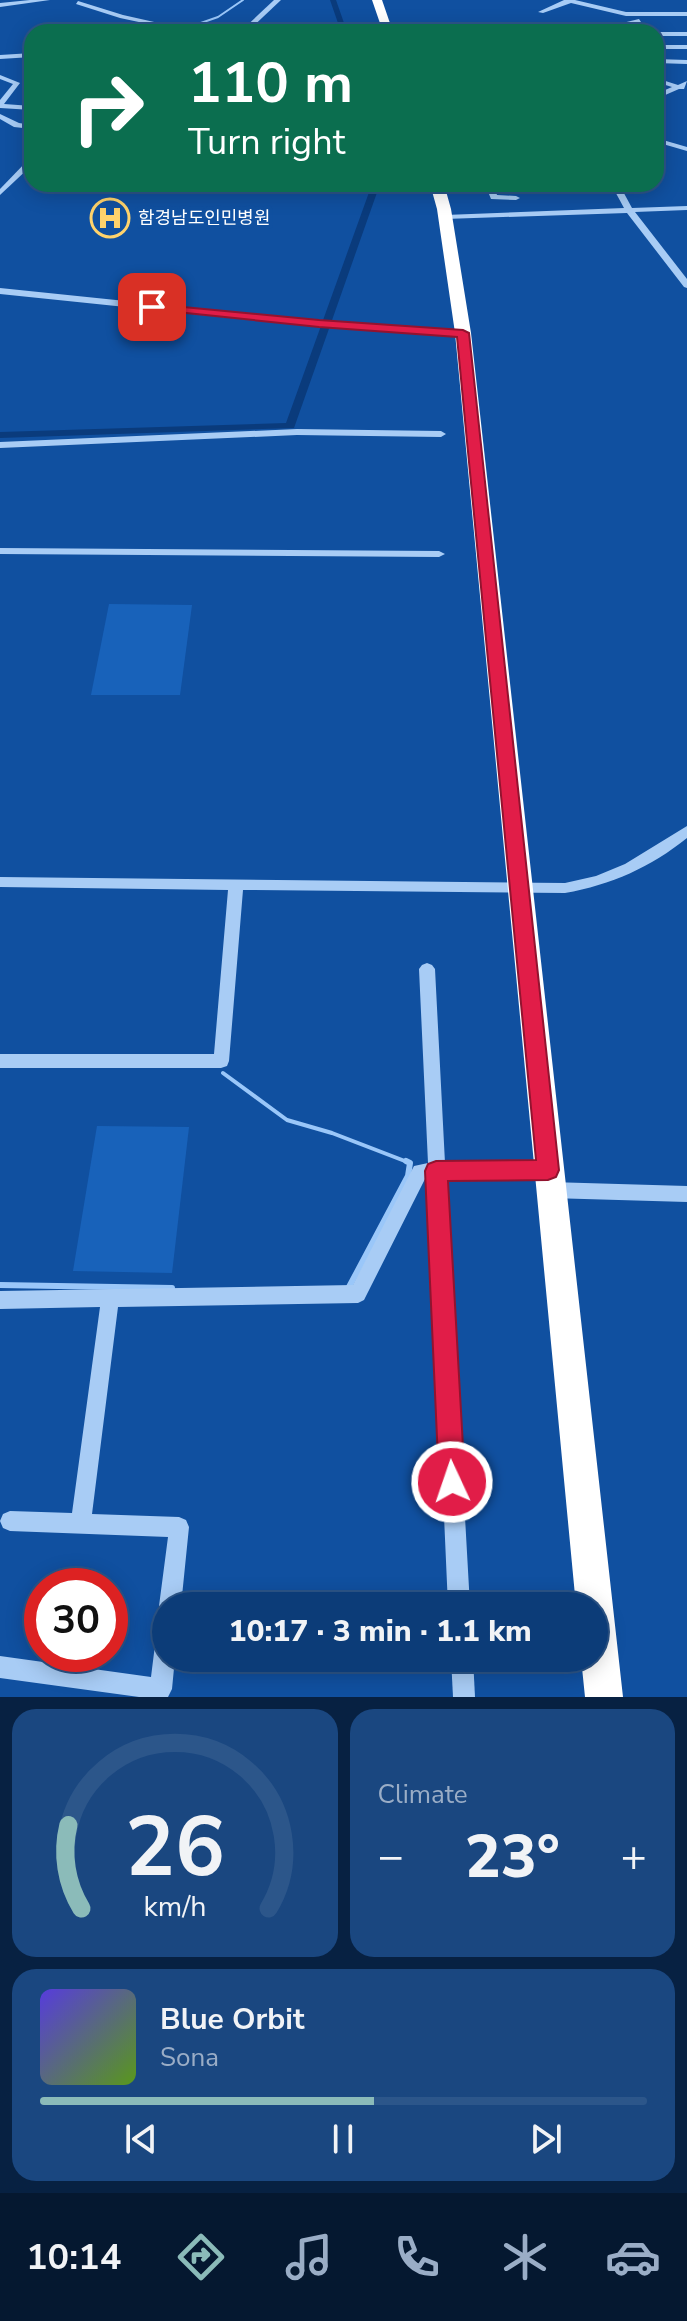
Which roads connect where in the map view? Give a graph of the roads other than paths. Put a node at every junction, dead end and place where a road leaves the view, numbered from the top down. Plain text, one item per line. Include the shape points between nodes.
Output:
1 (47, 0) edge
2 (85, 0) edge
3 (278, 0) edge
4 (377, 0) edge
5 (569, 0) edge
6 (0, 5) edge
7 (687, 11) edge
8 (541, 12) dead end
9 (687, 21) edge
10 (155, 24) edge
11 (252, 24) edge
12 (385, 24) edge
13 (629, 24) edge
14 (664, 34) edge
15 (687, 34) edge
16 (664, 47) edge
17 (687, 47) edge
18 (24, 56) edge
19 (0, 57) edge
20 (664, 61) edge
21 (687, 62) edge
22 (0, 77) edge
23 (664, 82) edge
24 (684, 86) edge
25 (16, 88) junction
26 (24, 89) edge
27 (664, 94) edge
28 (0, 106) edge
29 (24, 108) edge
30 (0, 116) edge
31 (24, 126) edge
32 (664, 142) edge
33 (687, 149) edge
34 (24, 169) edge
35 (439, 192) edge
36 (492, 192) edge
37 (619, 192) edge
38 (0, 193) edge
39 (516, 198) dead end
40 (687, 208) edge
41 (630, 211) junction
42 (445, 217) junction
43 (675, 269) junction
44 (687, 269) edge
45 (687, 285) edge
46 (0, 291) edge
47 (463, 333) junction
48 (441, 434) dead end
49 (0, 445) edge
50 (0, 551) edge
51 (439, 554) dead end
52 (687, 831) edge
53 (0, 882) edge
54 (236, 884) junction
55 (519, 888) junction
56 (427, 969) dead end
57 (0, 1061) edge
58 (436, 1171) junction
59 (549, 1180) junction
60 (687, 1194) edge
61 (110, 1298) junction
62 (0, 1300) edge
63 (10, 1521) dead end
64 (81, 1524) junction
65 (172, 1592) edge
66 (458, 1592) edge
67 (0, 1667) edge
68 (163, 1672) edge
69 (463, 1672) edge
70 (464, 1697) edge
71 (604, 1697) edge

1 - 6 street
2 - 10 street via 78,3
3 - 11 street
4 - 12 highway
5 - 7 street via 626,14
5 - 8 street
9 - 13 street
14 - 15 street
16 - 17 street
18 - 19 street
20 - 21 street
22 - 25 street via 17,83
23 - 24 street
24 - 27 street
25 - 26 street
25 - 28 street
28 - 29 street
30 - 31 street
32 - 33 street
34 - 38 street
35 - 42 highway
36 - 39 street via 494,197
37 - 41 street
40 - 41 street
41 - 42 street
41 - 43 street
42 - 47 highway
43 - 44 street
43 - 45 street
46 - 47 street via 319,324
47 - 55 highway
48 - 49 street via 297,432
50 - 51 street
52 - 55 street via 645,861 607,879 565,888
53 - 54 street
54 - 55 street
54 - 57 street via 221,1061
55 - 59 highway
56 - 58 street
58 - 59 street
58 - 61 street via 420,1171 358,1294
58 - 66 street
59 - 60 street
59 - 71 highway
61 - 62 street
61 - 64 street
63 - 64 street
64 - 65 street via 179,1527
67 - 68 street via 161,1689
69 - 70 street

